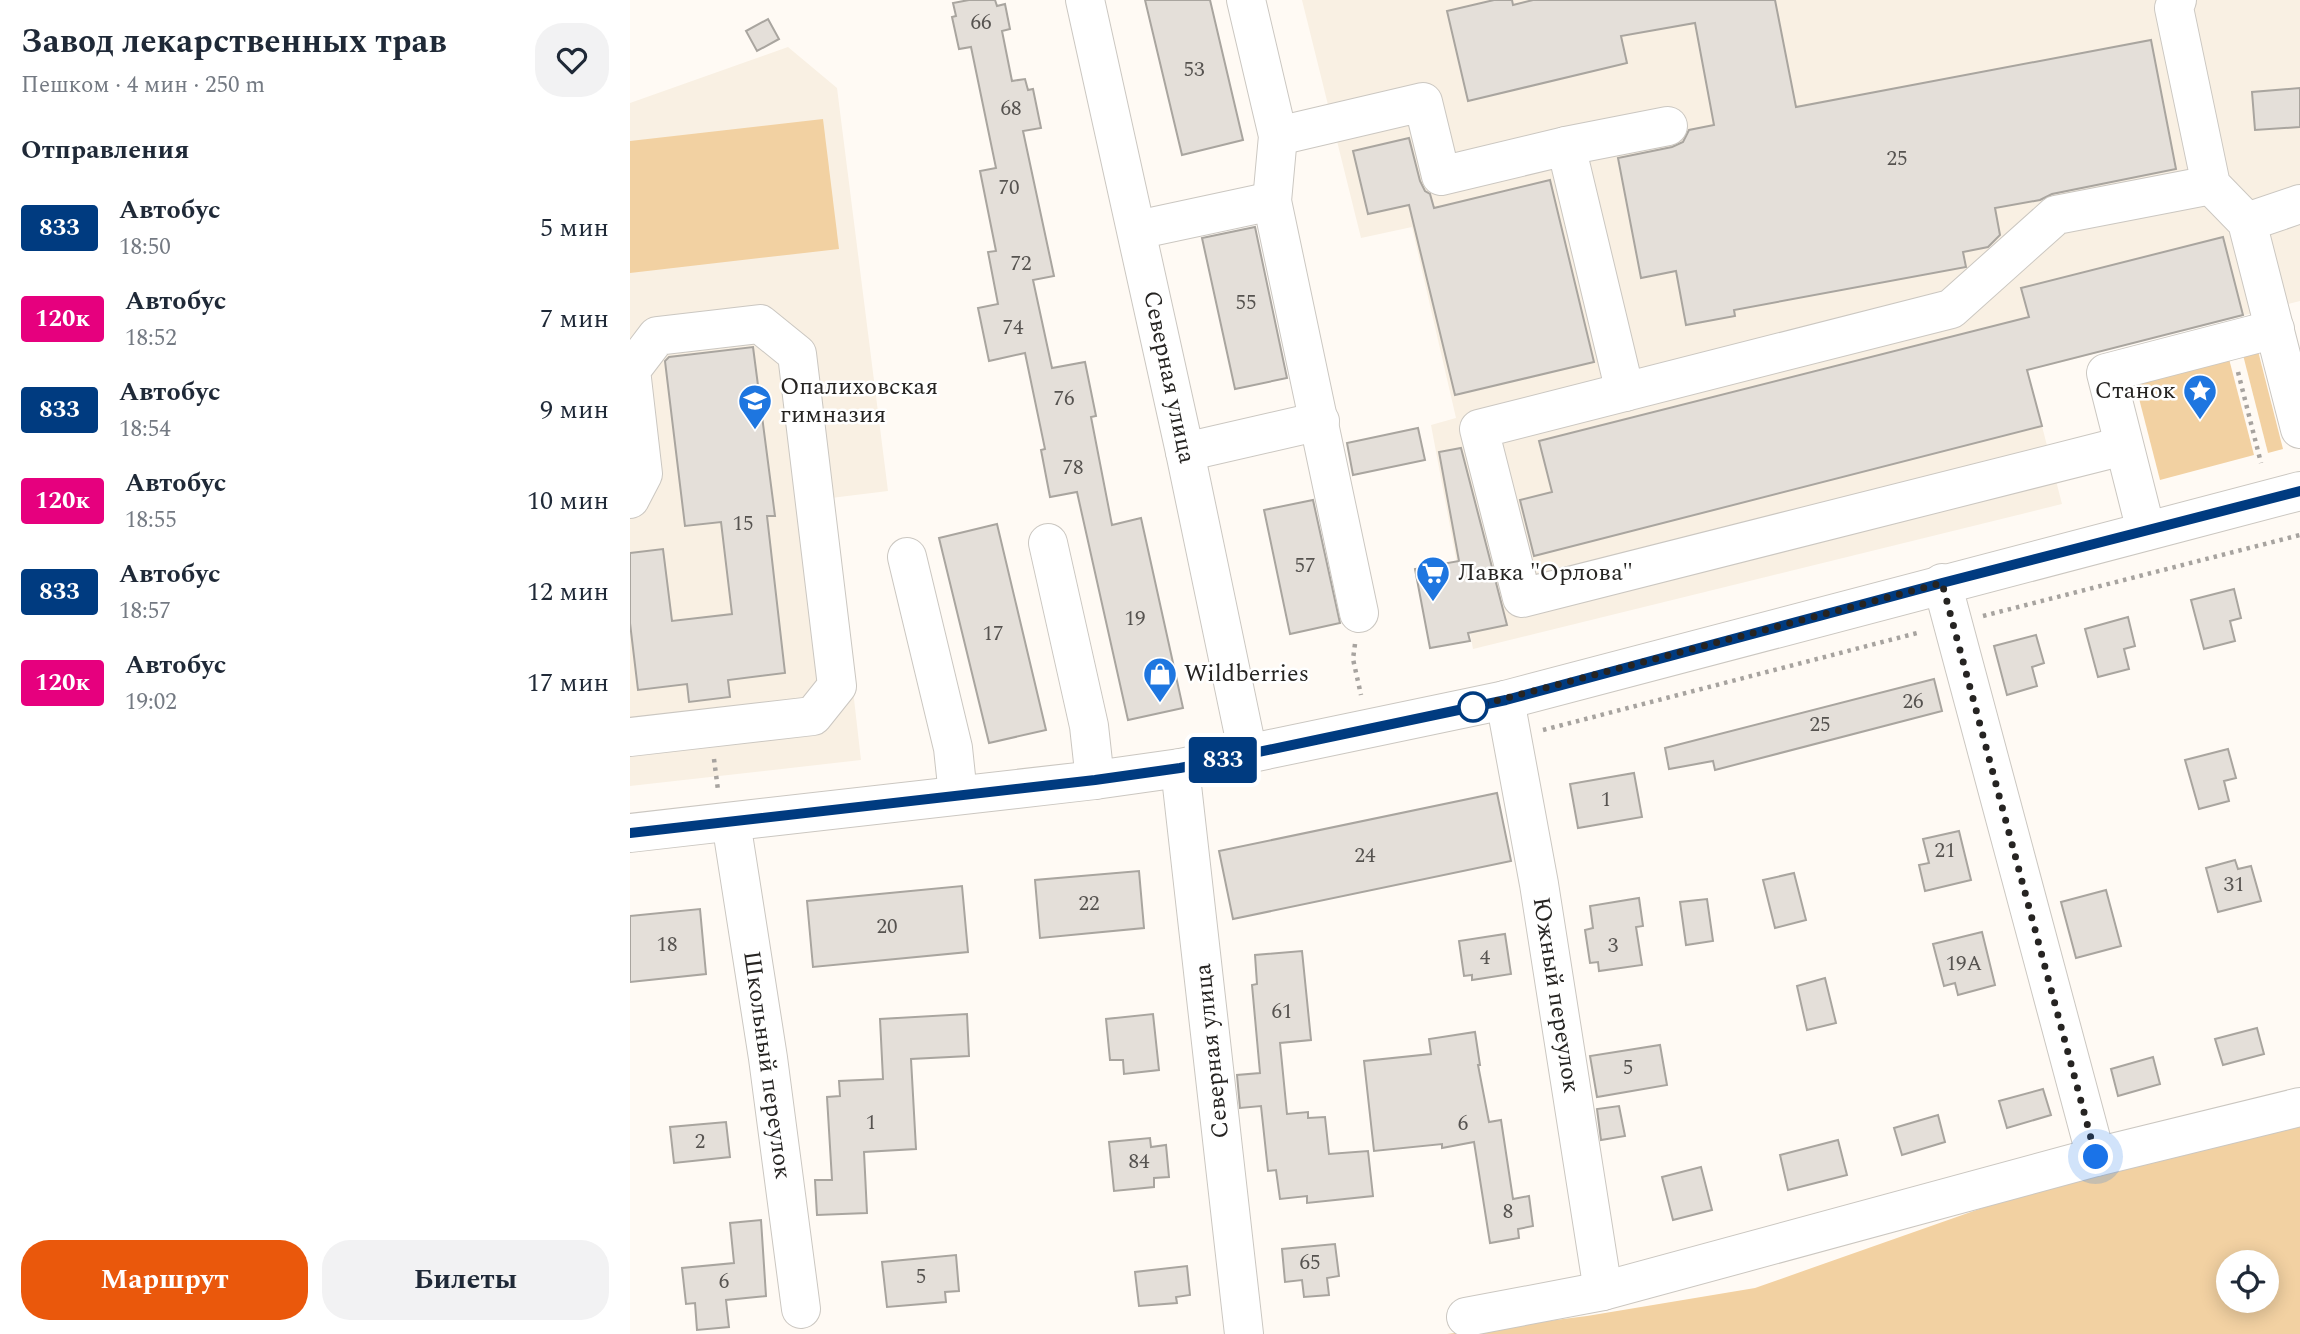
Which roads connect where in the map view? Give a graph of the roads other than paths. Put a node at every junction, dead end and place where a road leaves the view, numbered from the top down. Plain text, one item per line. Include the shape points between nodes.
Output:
1 (1085, 0) edge
2 (1246, 0) edge
3 (2177, 0) edge
4 (1668, 126) dead end
5 (1278, 136) junction
6 (1566, 146) junction
7 (2211, 185) junction
8 (1272, 201) junction
9 (2300, 204) edge
10 (2247, 222) junction
11 (1137, 230) junction
12 (2275, 329) junction
13 (1625, 392) junction
14 (1320, 421) junction
15 (2300, 429) edge
16 (2123, 446) junction
17 (1185, 452) junction
18 (2300, 491) edge
19 (630, 499) edge
20 (2146, 531) junction
21 (1048, 543) dead end
22 (907, 557) dead end
23 (1942, 583) junction
24 (1359, 614) road end
25 (1506, 700) junction
26 (630, 737) edge
27 (1248, 754) junction
28 (1180, 768) junction
29 (1095, 780) junction
30 (958, 795) junction
31 (731, 822) junction
32 (630, 833) edge
33 (2300, 1107) edge
34 (2096, 1157) junction
35 (1603, 1291) junction
36 (801, 1309) dead end
37 (1466, 1317) dead end
38 (1244, 1334) edge

1 - 11 street, Северная улица
2 - 5 street
3 - 7 street via 2174,8
4 - 6 street
5 - 6 street via 1423,102 1441,176
5 - 8 street
6 - 13 street
7 - 10 street
7 - 13 street via 2056,215 1951,309
8 - 11 street
8 - 14 street
9 - 10 street
10 - 12 street
11 - 17 street, Северная улица
12 - 15 street
12 - 16 street via 2106,373
13 - 16 street via 1479,429 1522,598
14 - 17 street
14 - 24 street
16 - 20 street
17 - 27 street, Северная улица
18 - 20 street
19 - 26 street via 643,474 631,370 657,336 760,324 797,354 837,686 813,716
20 - 23 street
21 - 29 street via 1089,726
22 - 30 street via 953,748
23 - 25 street
23 - 34 street
25 - 27 street
25 - 35 street, Южный переулок
27 - 28 street
28 - 29 street
28 - 38 street, Северная улица
29 - 30 street
30 - 31 street
31 - 32 street
31 - 36 street, Школьный переулок
33 - 34 street
34 - 35 street
35 - 37 street

